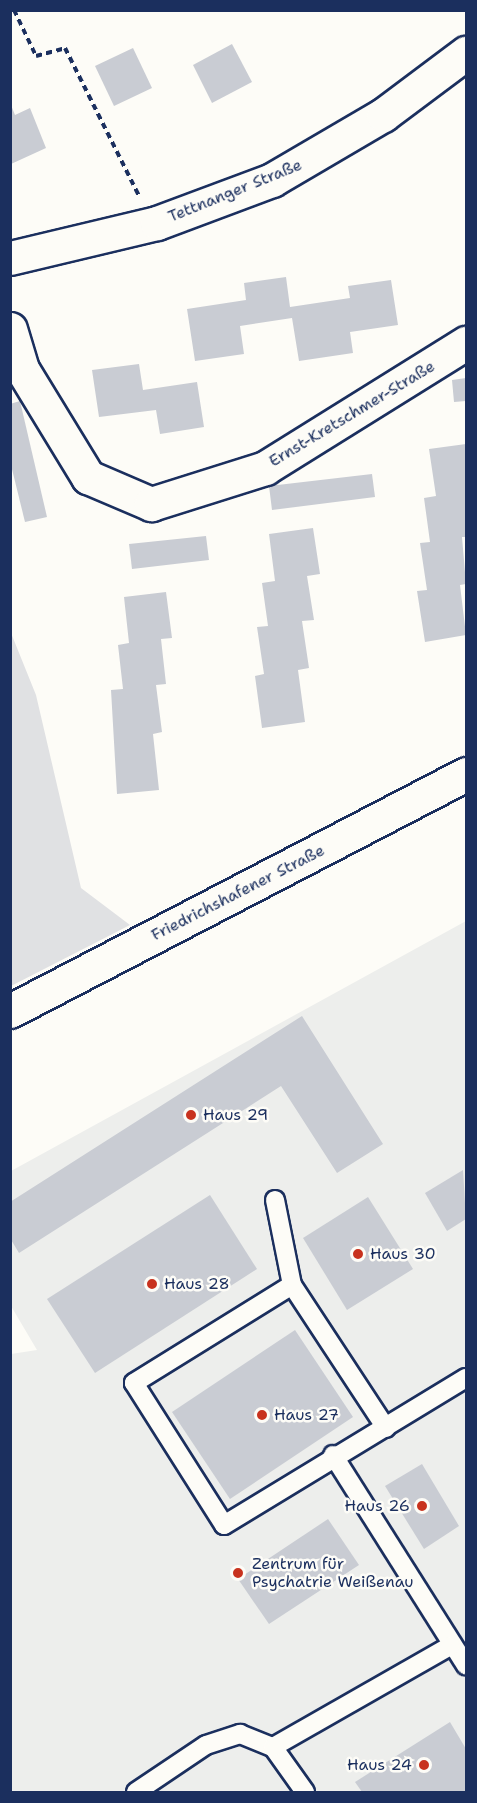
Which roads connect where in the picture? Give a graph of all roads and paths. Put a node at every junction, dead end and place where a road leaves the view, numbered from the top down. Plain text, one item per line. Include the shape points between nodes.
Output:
1 (14, 10) edge
2 (466, 53) edge
3 (144, 207) dead end
4 (10, 258) edge
5 (10, 328) edge
6 (466, 343) edge
7 (466, 774) edge
8 (10, 1011) edge
9 (275, 1200) dead end
10 (292, 1285) junction
11 (466, 1378) edge
12 (386, 1428) junction
13 (333, 1455) junction
14 (450, 1646) junction
15 (466, 1665) edge
16 (273, 1747) junction
17 (136, 1792) edge
18 (305, 1792) edge

1 - 3 path via 36,56 65,48
2 - 4 street, Tettnanger Straße via 383,115 272,180 157,223
5 - 6 street, Ernst-Kretschmer-Straße via 22,369 88,477 151,504 265,468
7 - 8 street, Friedrichshafener Straße
9 - 10 lane
10 - 12 lane
10 - 13 lane via 134,1383 224,1525
11 - 12 lane
12 - 13 lane
13 - 14 lane
14 - 15 lane
14 - 16 lane
16 - 17 lane via 240,1734 206,1745
16 - 18 lane

